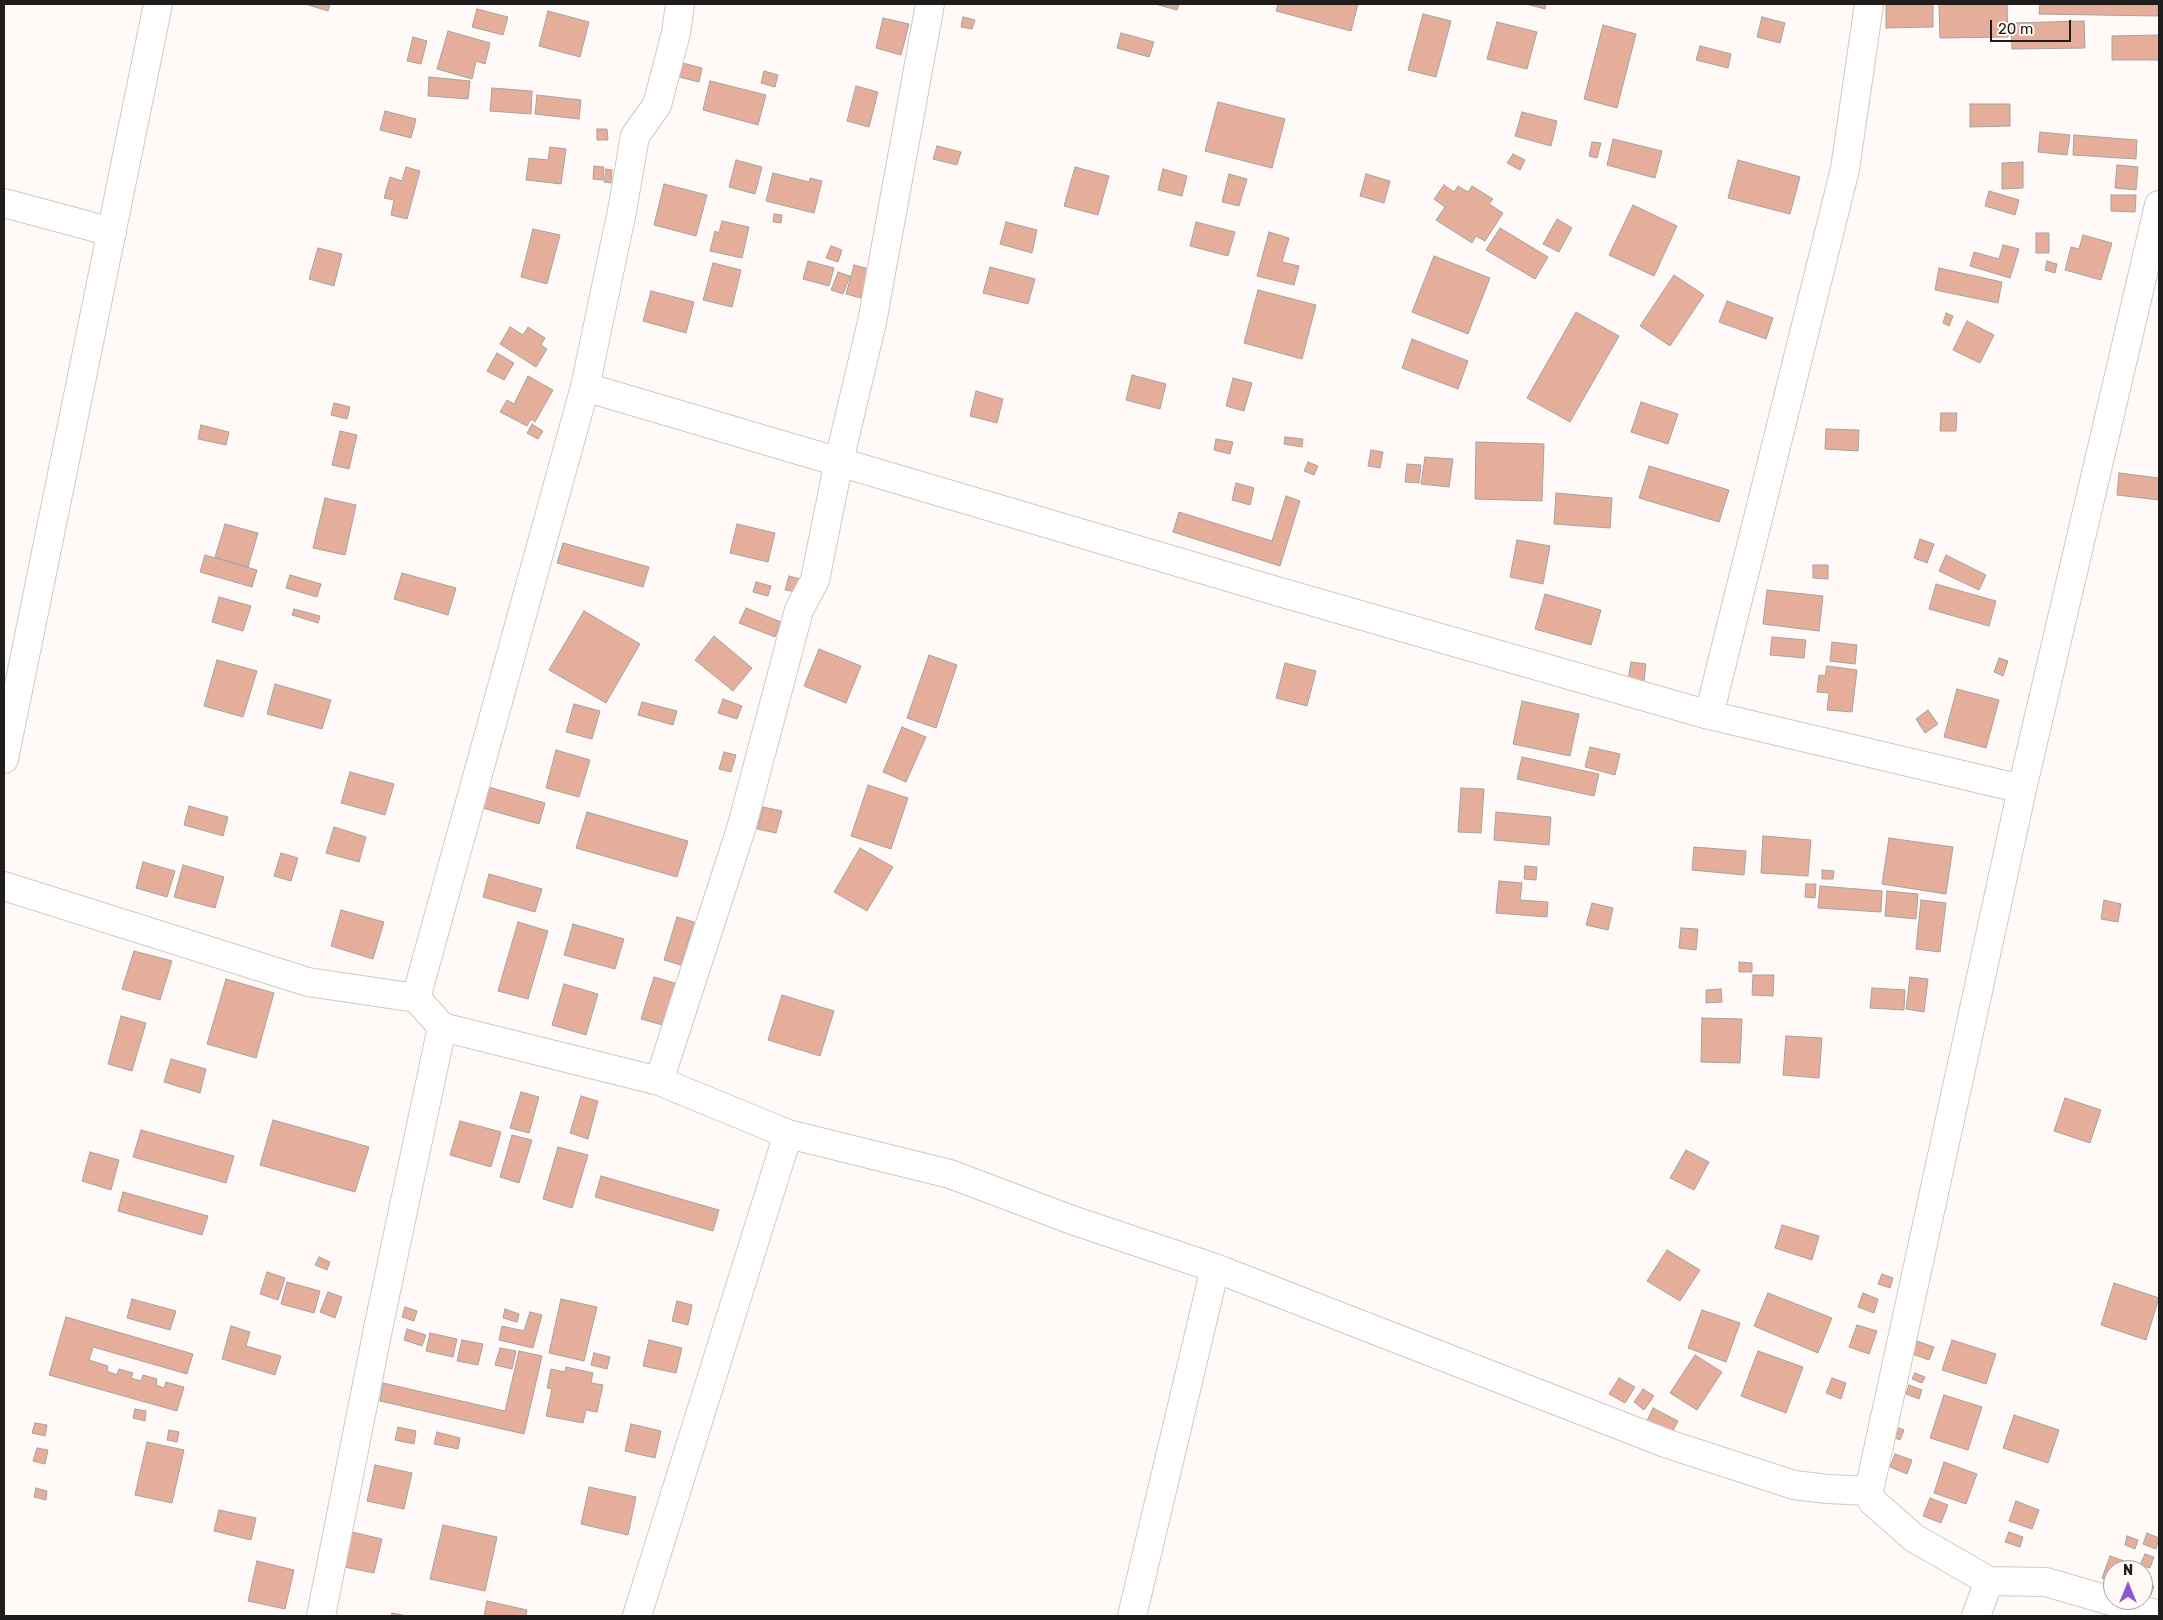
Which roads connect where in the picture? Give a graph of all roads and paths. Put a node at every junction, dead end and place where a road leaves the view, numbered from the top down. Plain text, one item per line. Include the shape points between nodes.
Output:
1 (158, 4) edge
2 (680, 4) edge
3 (930, 4) edge
4 (1869, 4) edge
5 (4, 203) edge
6 (2159, 205) edge
7 (112, 232) junction
8 (585, 386) junction
9 (839, 461) junction
10 (1709, 715) junction
11 (4, 759) edge
12 (2022, 788) junction
13 (4, 886) edge
14 (416, 998) junction
15 (442, 1027) junction
16 (659, 1081) junction
17 (788, 1134) junction
18 (1215, 1268) junction
19 (1869, 1491) junction
20 (1989, 1581) junction
21 (2159, 1615) edge
22 (321, 1616) edge
23 (637, 1616) edge
24 (1132, 1616) edge
25 (1976, 1616) edge

1 - 7 main road
2 - 8 main road via 676,33 657,105 635,136
3 - 9 main road via 872,322
4 - 10 main road via 1845,168
5 - 7 main road
6 - 12 main road
7 - 11 main road
8 - 9 main road
8 - 14 main road
9 - 10 main road
9 - 16 main road via 815,580 799,610 741,829
10 - 12 main road
12 - 19 main road
13 - 14 main road via 308,982
14 - 15 main road
15 - 16 main road
15 - 22 main road
16 - 17 main road
17 - 18 main road via 950,1174 1072,1220
17 - 23 main road
18 - 19 main road via 1668,1444 1794,1485
18 - 24 main road
19 - 20 main road via 1872,1501 1914,1538
20 - 21 main road via 2046,1582
20 - 25 main road

